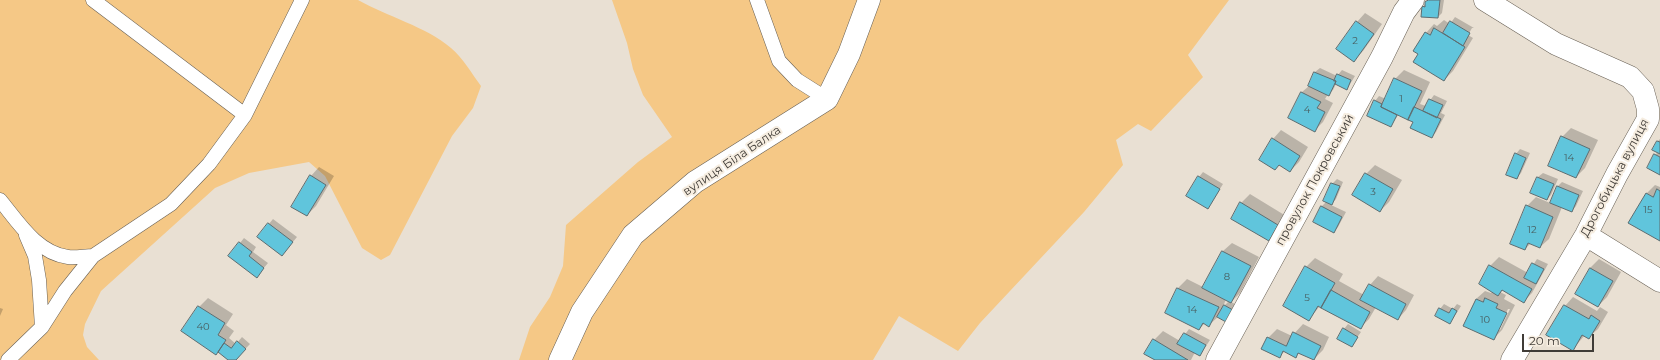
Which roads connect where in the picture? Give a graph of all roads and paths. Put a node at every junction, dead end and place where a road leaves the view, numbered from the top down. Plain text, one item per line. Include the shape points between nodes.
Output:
1 (93, 0) edge
2 (302, 0) edge
3 (757, 0) edge
4 (869, 0) edge
5 (1413, 0) edge
6 (1484, 0) edge
7 (827, 99) junction
8 (245, 115) junction
9 (0, 200) edge
10 (22, 227) junction
11 (1586, 235) junction
12 (94, 256) junction
13 (1660, 281) edge
14 (42, 327) junction
15 (8, 360) edge
16 (560, 360) edge
17 (1217, 360) edge
18 (1512, 360) edge

1 - 8 lane
2 - 8 lane
3 - 7 lane via 779,61 797,80
4 - 7 street via 849,54
5 - 17 street, провулок Покровський via 1404,12
6 - 11 street, Дрогобицька вулиця via 1556,44 1630,77 1643,91 1648,118
7 - 16 street, вулиця Біла Балка via 696,182 634,235 582,312
8 - 12 lane via 209,164 171,204
9 - 10 lane
10 - 12 lane via 43,248 68,257
10 - 14 lane via 35,256
11 - 13 street
11 - 18 street, Дрогобицька вулиця
12 - 14 lane via 65,291
14 - 15 lane

